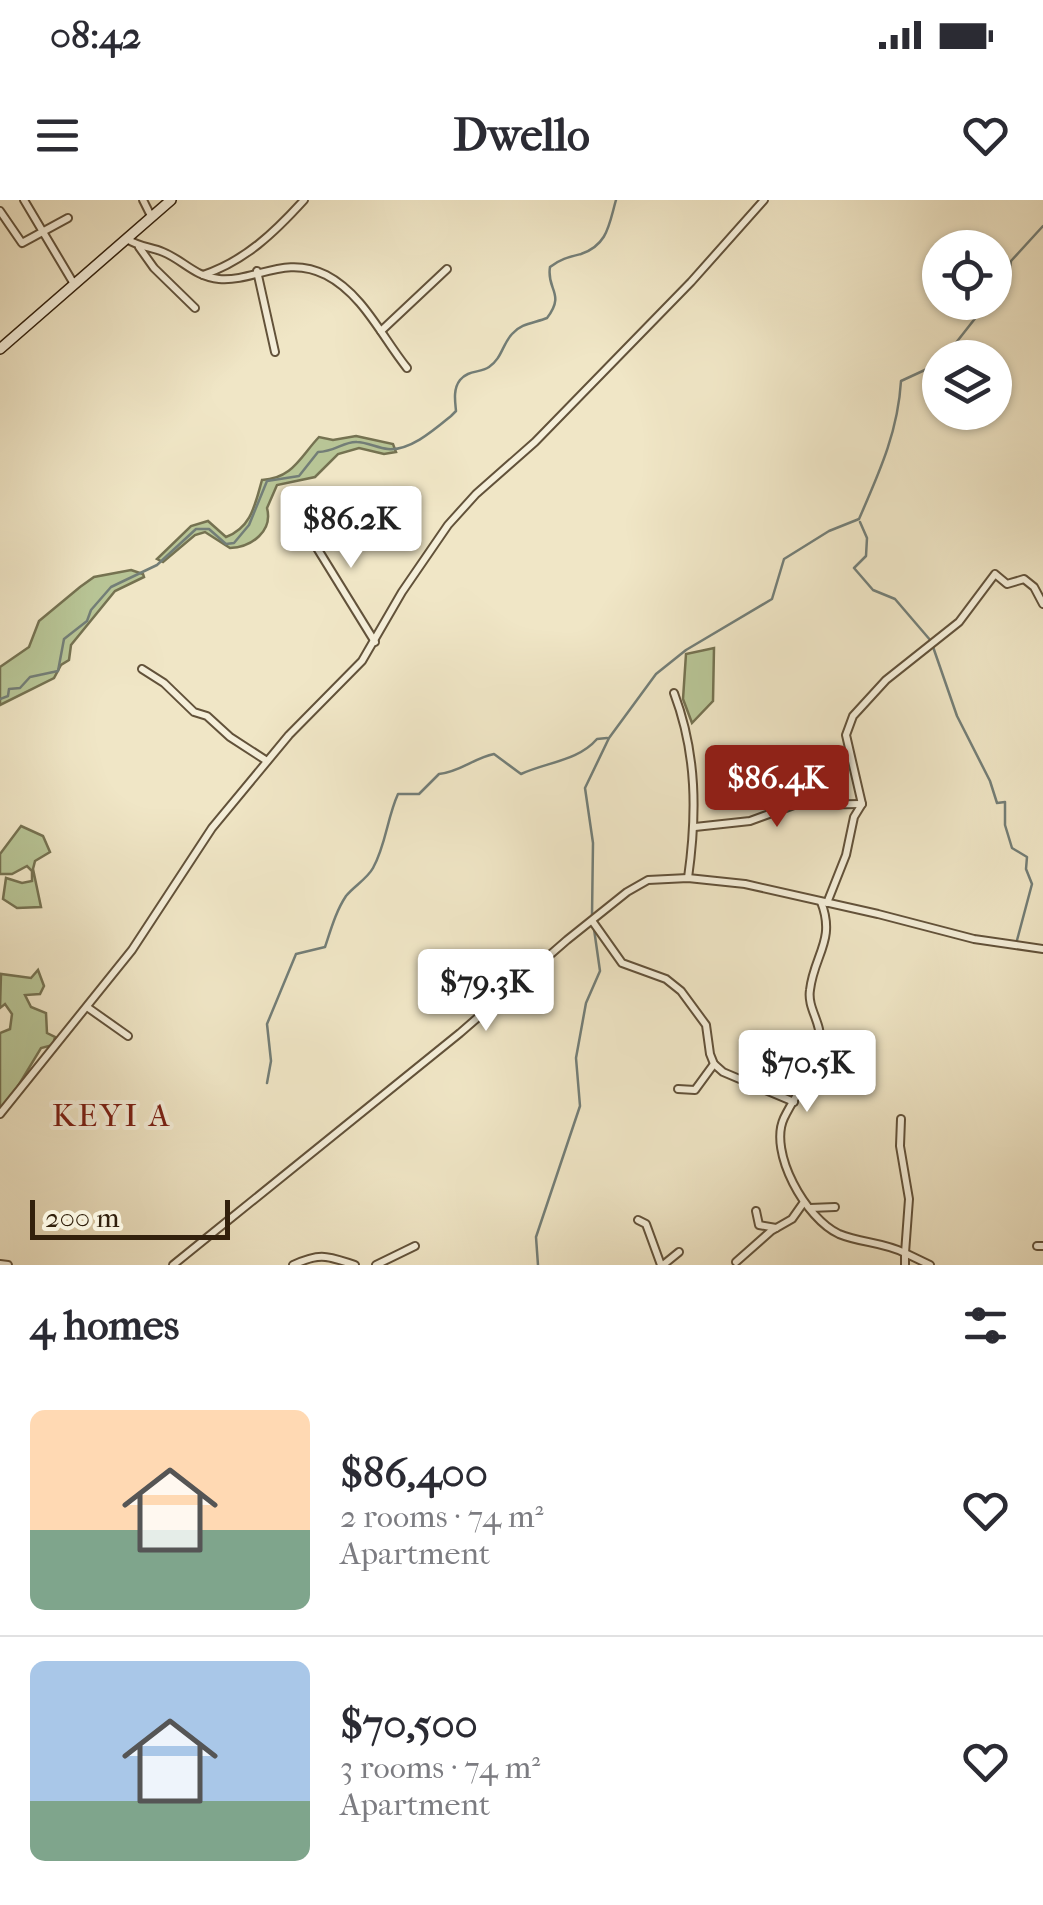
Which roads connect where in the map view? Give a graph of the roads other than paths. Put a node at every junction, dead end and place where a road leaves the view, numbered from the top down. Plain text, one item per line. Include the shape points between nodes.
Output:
1 (24, 200) edge
2 (143, 200) edge
3 (171, 200) edge
4 (304, 200) edge
5 (764, 200) edge
6 (0, 211) edge
7 (68, 218) dead end
8 (152, 218) junction
9 (43, 232) junction
10 (126, 239) junction
11 (138, 246) junction
12 (447, 268) dead end
13 (258, 271) junction
14 (204, 275) junction
15 (74, 284) junction
16 (195, 308) dead end
17 (380, 331) junction
18 (0, 348) edge
19 (275, 352) dead end
20 (408, 368) dead end
21 (317, 548) dead end
22 (1043, 604) edge
23 (375, 642) junction
24 (142, 669) dead end
25 (674, 693) dead end
26 (267, 761) junction
27 (862, 804) junction
28 (696, 828) junction
29 (688, 878) junction
30 (824, 902) junction
31 (592, 922) junction
32 (1043, 949) edge
33 (87, 1007) junction
34 (128, 1036) dead end
35 (818, 1048) junction
36 (853, 1050) dead end
37 (714, 1064) junction
38 (678, 1089) dead end
39 (794, 1102) junction
40 (0, 1114) edge
41 (900, 1119) dead end
42 (806, 1205) junction
43 (835, 1207) dead end
44 (756, 1211) dead end
45 (638, 1220) dead end
46 (778, 1228) junction
47 (415, 1246) dead end
48 (679, 1252) dead end
49 (905, 1261) edge
50 (736, 1262) dead end
51 (0, 1264) edge
52 (8, 1265) edge
53 (173, 1265) edge
54 (293, 1265) edge
55 (354, 1265) edge
56 (376, 1265) edge
57 (662, 1265) edge
58 (896, 1265) edge
59 (930, 1265) edge

1 - 9 street
2 - 8 street
3 - 8 street
4 - 14 street via 250,252
5 - 23 street via 692,282 461,510
6 - 9 street via 22,243
7 - 9 street
8 - 10 street
9 - 15 street
10 - 11 street
10 - 15 street
11 - 14 street
11 - 16 street
12 - 17 street
13 - 14 street via 222,280
13 - 17 street via 295,267 324,274 351,294
13 - 19 street
15 - 18 street
17 - 20 street
21 - 23 street
22 - 27 street via 1034,586 1024,580 1008,584 995,574 959,622 862,703 846,734
23 - 26 street
24 - 26 street
25 - 28 street via 688,738
26 - 33 street via 197,848
27 - 28 street via 794,806
27 - 30 street
28 - 29 street
29 - 30 street
29 - 31 street via 638,884
30 - 32 street via 974,940
30 - 35 street via 828,928 809,1001
31 - 37 street via 622,963 666,978 681,991 706,1025
31 - 53 street
33 - 34 street
33 - 40 street
35 - 36 street
35 - 39 street
37 - 38 street via 695,1090
37 - 39 street
39 - 42 street via 779,1136
41 - 49 street via 909,1199
42 - 43 street
42 - 46 street
42 - 49 street via 840,1234 880,1242
44 - 46 street via 760,1225
45 - 57 street via 646,1224
46 - 50 street
47 - 56 street
48 - 57 street
49 - 58 street
49 - 59 street
51 - 52 street
54 - 55 street via 330,1255

